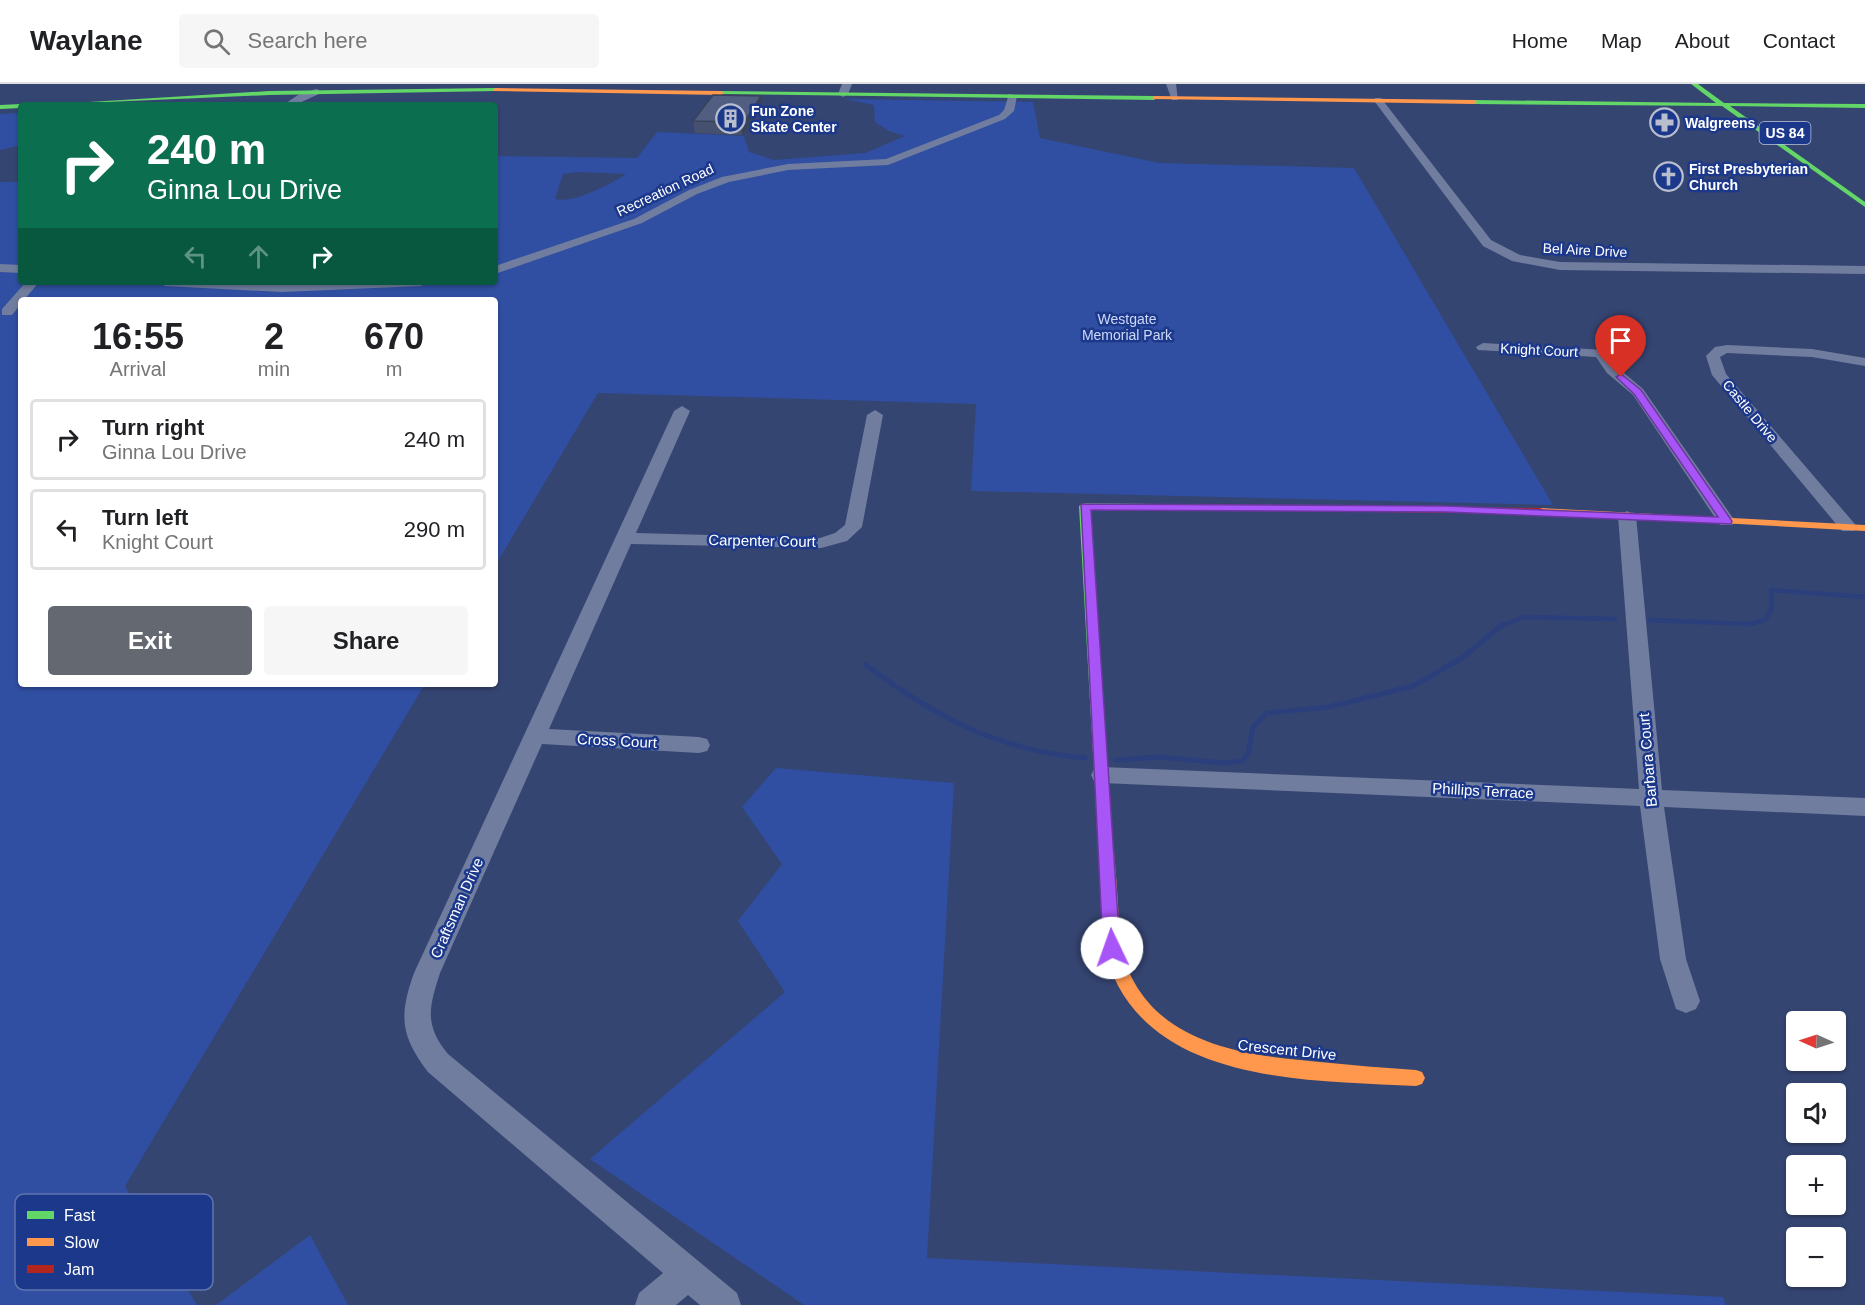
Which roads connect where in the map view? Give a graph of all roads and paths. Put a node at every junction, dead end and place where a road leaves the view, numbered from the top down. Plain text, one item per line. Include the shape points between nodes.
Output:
1 (338, 84) edge
2 (357, 84) edge
3 (1694, 84) edge
4 (1715, 84) edge
5 (702, 88) edge
6 (845, 89) edge
7 (372, 90) junction
8 (1173, 91) edge
9 (316, 92) junction
10 (269, 93) junction
11 (994, 96) junction
12 (1012, 96) junction
13 (1378, 100) junction
14 (100, 102) edge
15 (291, 102) edge
16 (299, 102) edge
17 (1721, 104) junction
18 (1743, 104) junction
19 (18, 106) edge
20 (1865, 106) edge
21 (0, 107) edge
22 (866, 162) junction
23 (1865, 189) edge
24 (1865, 205) edge
25 (0, 268) edge
26 (18, 269) edge
27 (498, 269) edge
28 (1865, 270) edge
29 (18, 284) edge
30 (29, 285) edge
31 (224, 285) edge
32 (352, 285) edge
33 (3, 307) edge
34 (1483, 347) dead end
35 (1865, 362) edge
36 (682, 411) dead end
37 (875, 415) dead end
38 (1627, 516) junction
39 (1726, 521) junction
40 (1848, 527) junction
41 (1865, 528) edge
42 (625, 538) junction
43 (535, 736) junction
44 (699, 746) dead end
45 (1102, 775) junction
46 (1650, 799) junction
47 (1865, 807) edge
48 (1686, 1001) dead end
49 (1416, 1078) dead end
50 (686, 1275) junction
51 (651, 1305) edge
52 (725, 1305) edge

1 - 9 main road
2 - 7 main road
3 - 17 main road, US 84
4 - 18 main road, US 84
5 - 6 main road
5 - 7 main road
6 - 11 main road
7 - 9 main road
8 - 12 main road
8 - 13 main road
9 - 10 main road
9 - 16 street via 315,97
10 - 14 main road
10 - 15 main road
11 - 12 main road
11 - 22 street via 994,107 987,115
12 - 22 street, Recreation Road via 1009,111 1002,117 888,162
13 - 17 main road
13 - 28 street, Bel Aire Drive via 1487,243 1508,255 1560,266
17 - 18 main road
17 - 24 main road, US 84
18 - 20 main road
18 - 23 main road, US 84
19 - 21 main road
22 - 27 street, Recreation Road via 788,167 726,179 638,221
25 - 26 street
29 - 33 street
30 - 33 street
31 - 32 street
34 - 39 street, Knight Court via 1600,353 1612,370 1638,392
35 - 40 street, Castle Drive via 1789,351 1728,349 1713,356 1719,375
36 - 42 street, Craftsman Drive
37 - 42 street, Carpenter Court via 854,523 841,537 820,543
38 - 39 main road
38 - 45 main road, Crescent Drive via 1446,509 1085,506
38 - 46 street, Barbara Court
39 - 40 main road
40 - 41 main road
42 - 43 street, Craftsman Drive
43 - 44 street, Cross Court
43 - 50 street, Craftsman Drive via 427,973 417,1000 415,1025 423,1046 438,1064
45 - 46 street, Phillips Terrace
45 - 49 main road, Crescent Drive via 1112,948 1120,975 1136,1003 1157,1024 1207,1055 1235,1062
46 - 47 street, Phillips Terrace
46 - 48 street, Barbara Court via 1673,960
50 - 51 street
50 - 52 street, Craftsman Drive

